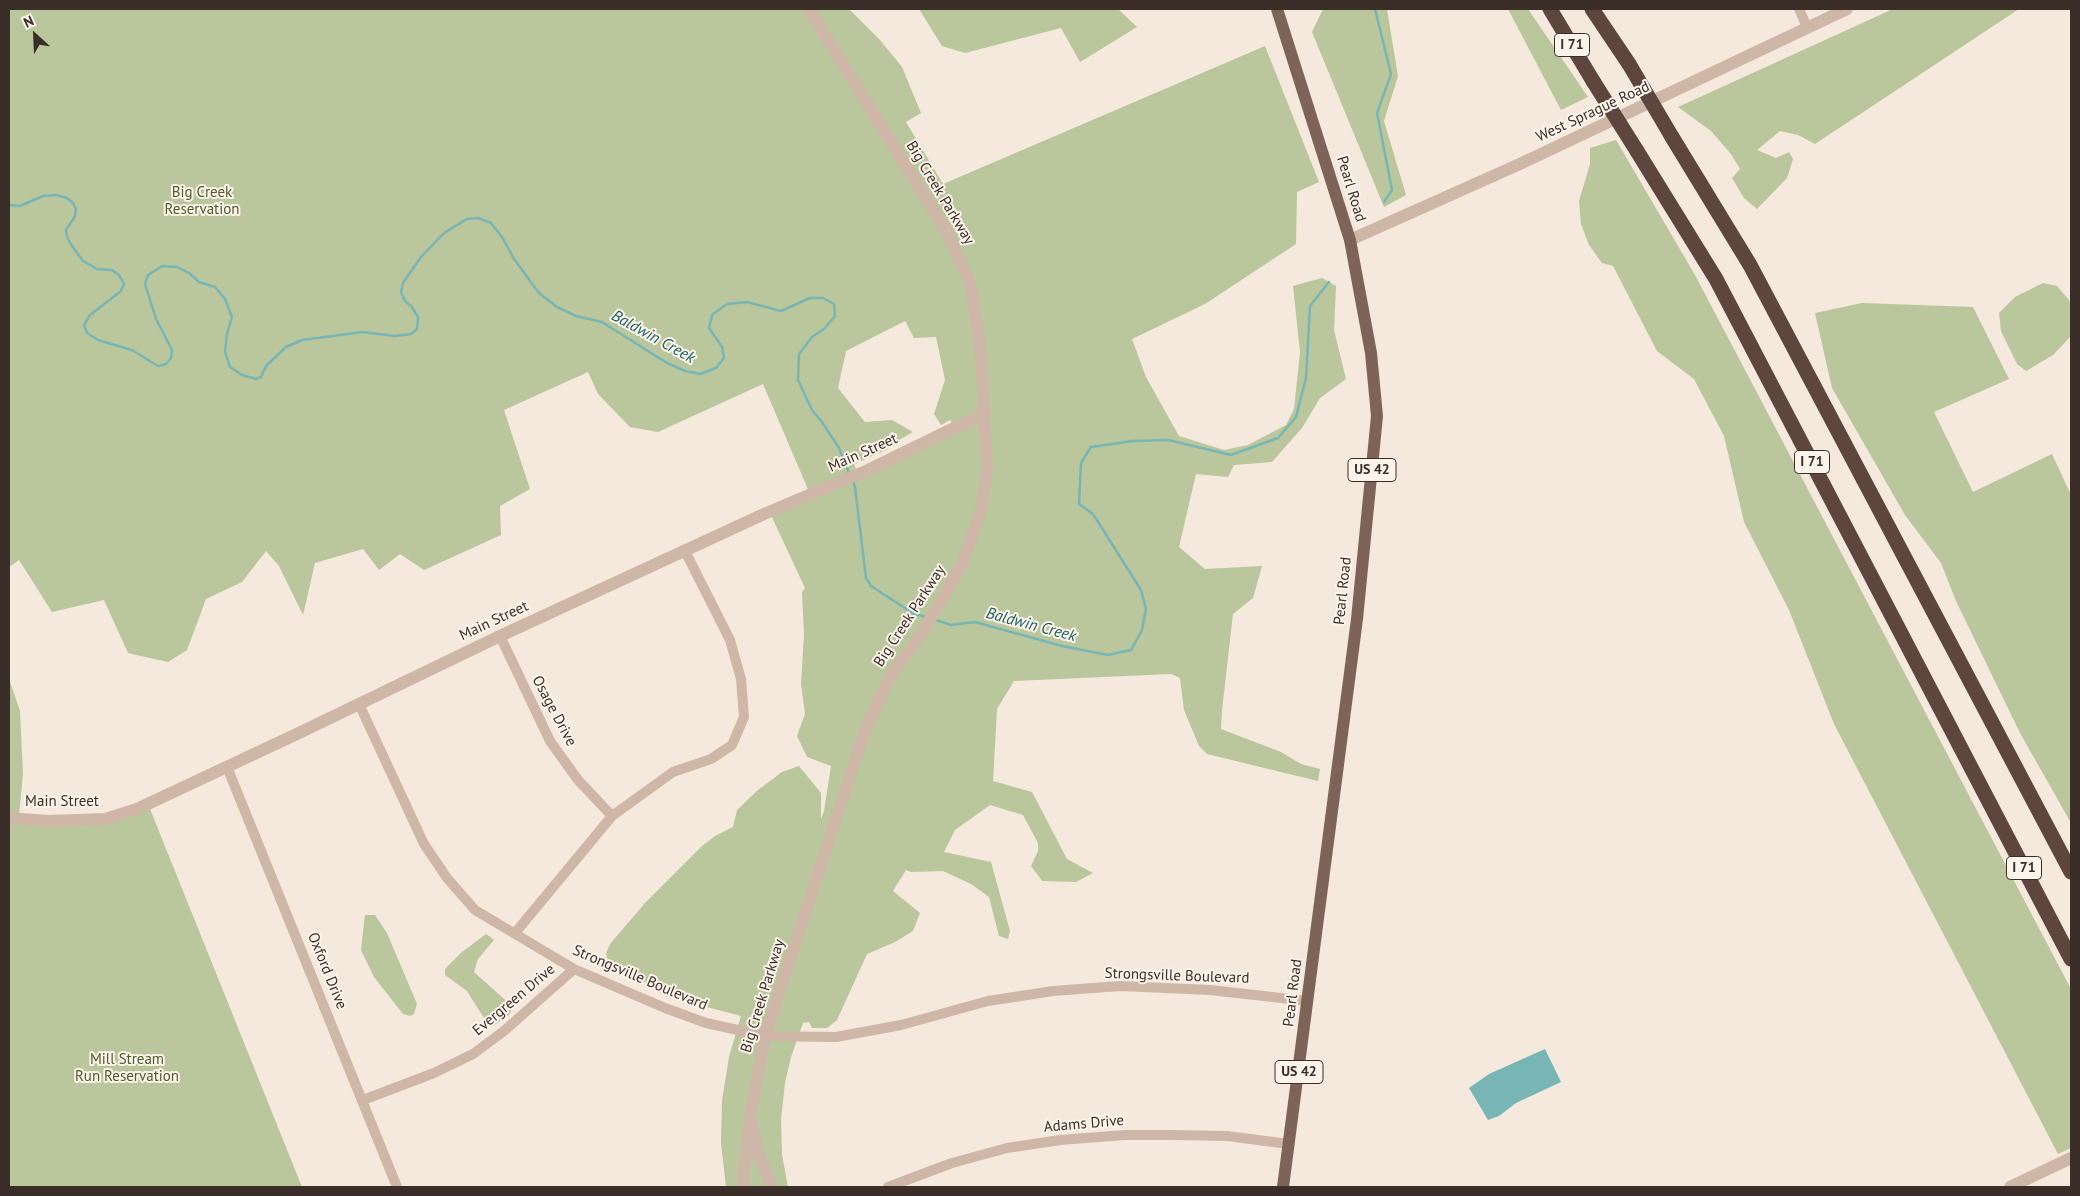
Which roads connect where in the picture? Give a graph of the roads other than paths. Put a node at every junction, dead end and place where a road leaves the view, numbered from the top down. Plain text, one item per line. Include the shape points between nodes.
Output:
1 (809, 9) edge
2 (1276, 9) edge
3 (1550, 9) edge
4 (1592, 9) edge
5 (1799, 9) edge
6 (1847, 9) edge
7 (1807, 27) junction
8 (1350, 240) junction
9 (985, 413) junction
10 (685, 551) junction
11 (500, 636) junction
12 (359, 704) junction
13 (227, 767) junction
14 (612, 816) junction
15 (9, 818) edge
16 (2071, 872) edge
17 (515, 933) junction
18 (2071, 959) edge
19 (574, 969) junction
20 (1308, 1001) junction
21 (765, 1036) junction
22 (363, 1100) junction
23 (750, 1118) junction
24 (1289, 1144) junction
25 (2071, 1158) edge
26 (397, 1187) edge
27 (744, 1187) edge
28 (772, 1187) edge
29 (888, 1187) edge
30 (1283, 1187) edge
31 (2010, 1187) edge

1 - 9 street, Big Creek Parkway via 961,260 973,297
2 - 8 main road, Pearl Road / US 42
3 - 18 highway, I 71, bridge via 1716,279
4 - 16 highway, I 71, bridge via 1629,64 1750,265
5 - 7 street
6 - 7 street, West Sprague Road
7 - 8 street, West Sprague Road via 1522,163
8 - 20 main road, Pearl Road / US 42 via 1371,353 1377,416 1357,619
9 - 10 street, Main Street via 868,470
9 - 21 street, Big Creek Parkway via 987,469 981,511 962,564 924,630 891,675 863,736
10 - 11 street, Main Street
10 - 14 street via 730,640 741,679 744,717 732,745 711,759 673,772
11 - 12 street, Main Street
11 - 14 street, Osage Drive via 550,741 578,780
12 - 13 street, Main Street
12 - 17 street, Strongsville Boulevard via 424,844 475,910
13 - 15 street, Main Street via 136,809 105,819 48,821
13 - 22 street, Oxford Drive
14 - 17 street
17 - 19 street, Strongsville Boulevard
19 - 21 street, Strongsville Boulevard via 706,1023
19 - 22 street, Evergreen Drive via 504,1032 472,1054 434,1073
20 - 21 street, Strongsville Boulevard via 1210,990 1120,986 1061,990 988,1001 901,1025 836,1037
20 - 24 main road, Pearl Road / US 42
21 - 23 street, Big Creek Parkway
22 - 26 street, Oxford Drive
23 - 27 street, Big Creek Parkway
23 - 28 street, Big Creek Parkway via 759,1155
24 - 29 street, Adams Drive via 1227,1136 1172,1135 1060,1140 1007,1148 952,1163
24 - 30 main road, Pearl Road / US 42
25 - 31 street

